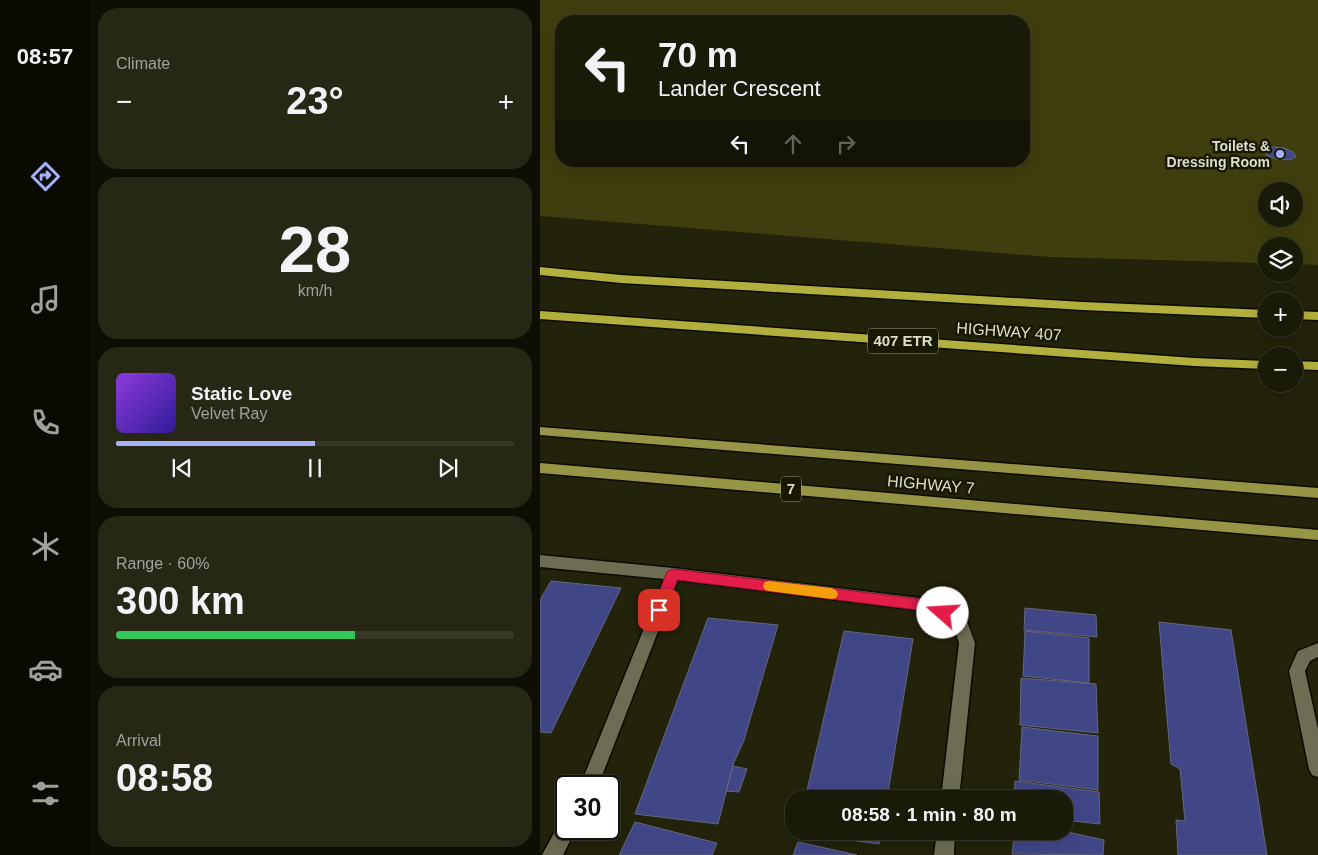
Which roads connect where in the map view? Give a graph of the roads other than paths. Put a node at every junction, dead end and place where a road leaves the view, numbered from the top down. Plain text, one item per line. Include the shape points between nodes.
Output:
1 (540, 271) edge
2 (1258, 314) edge
3 (540, 315) edge
4 (1303, 315) edge
5 (1318, 316) edge
6 (1258, 364) edge
7 (1303, 365) edge
8 (1318, 366) edge
9 (540, 431) edge
10 (540, 468) edge
11 (1318, 493) edge
12 (1318, 535) edge
13 (540, 561) edge
14 (673, 574) junction
15 (1318, 650) edge
16 (1318, 768) edge
17 (592, 775) edge
18 (951, 790) edge
19 (561, 840) edge
20 (945, 840) edge
21 (552, 855) edge
22 (944, 855) edge

1 - 2 highway, HIGHWAY 407 via 621,279
3 - 6 highway, HIGHWAY 407 / 407 ETR via 1194,362
4 - 5 highway
7 - 8 highway
9 - 11 main road, HIGHWAY 7
10 - 12 main road, HIGHWAY 7 / 7
13 - 14 street
14 - 17 street
14 - 18 street via 928,606 959,620 967,643
15 - 16 street via 1304,656 1297,671
19 - 21 street
20 - 22 street

